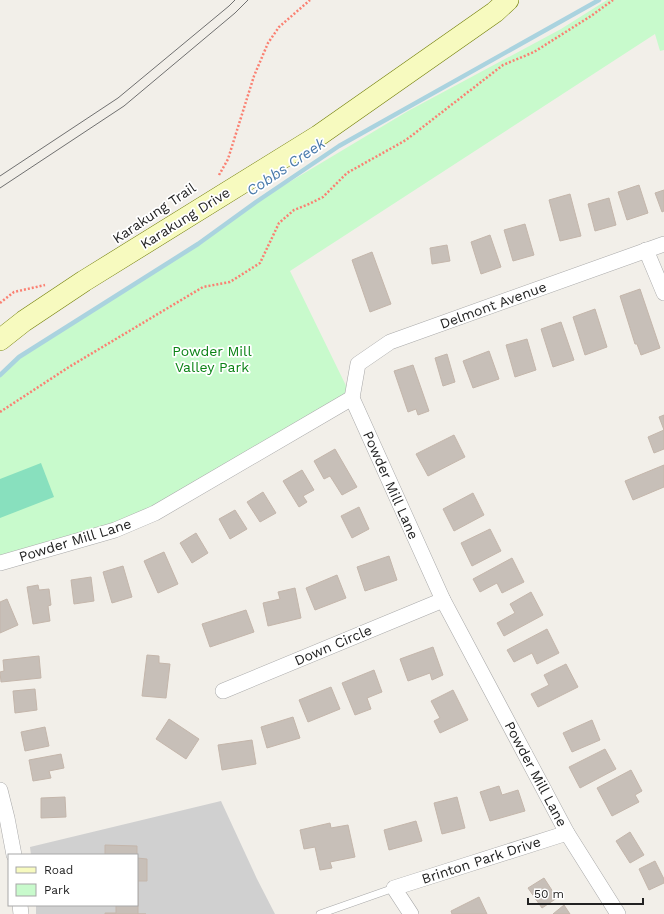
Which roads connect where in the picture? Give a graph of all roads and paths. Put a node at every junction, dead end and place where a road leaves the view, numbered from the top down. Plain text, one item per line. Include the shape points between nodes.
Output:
1 (310, 0) edge
2 (508, 0) edge
3 (613, 0) edge
4 (215, 180) dead end
5 (664, 244) edge
6 (646, 250) junction
7 (51, 283) dead end
8 (664, 294) edge
9 (0, 303) edge
10 (0, 340) edge
11 (352, 398) junction
12 (0, 412) edge
13 (0, 563) edge
14 (443, 600) junction
15 (223, 691) dead end
16 (0, 790) edge
17 (567, 833) junction
18 (14, 854) edge
19 (394, 888) junction
20 (320, 914) edge
21 (411, 914) edge
22 (618, 914) edge

1 - 4 path via 279,27 268,43 254,76 228,159
2 - 10 street, Karakung Drive via 495,12 318,136 84,281
3 - 12 path via 534,52 503,65 406,140 347,173 323,197 294,210 279,223 260,263 230,282 203,287
5 - 6 street, Delmont Avenue
6 - 8 street
6 - 11 street, Delmont Avenue via 390,342 358,364
7 - 9 path via 14,292
11 - 13 street, Powder Mill Lane via 155,513 115,530
11 - 14 street, Powder Mill Lane
14 - 15 street, Down Circle
14 - 17 street, Powder Mill Lane
16 - 18 street
17 - 19 street, Brinton Park Drive
17 - 22 street, Powder Mill Lane
19 - 20 lane
19 - 21 street

